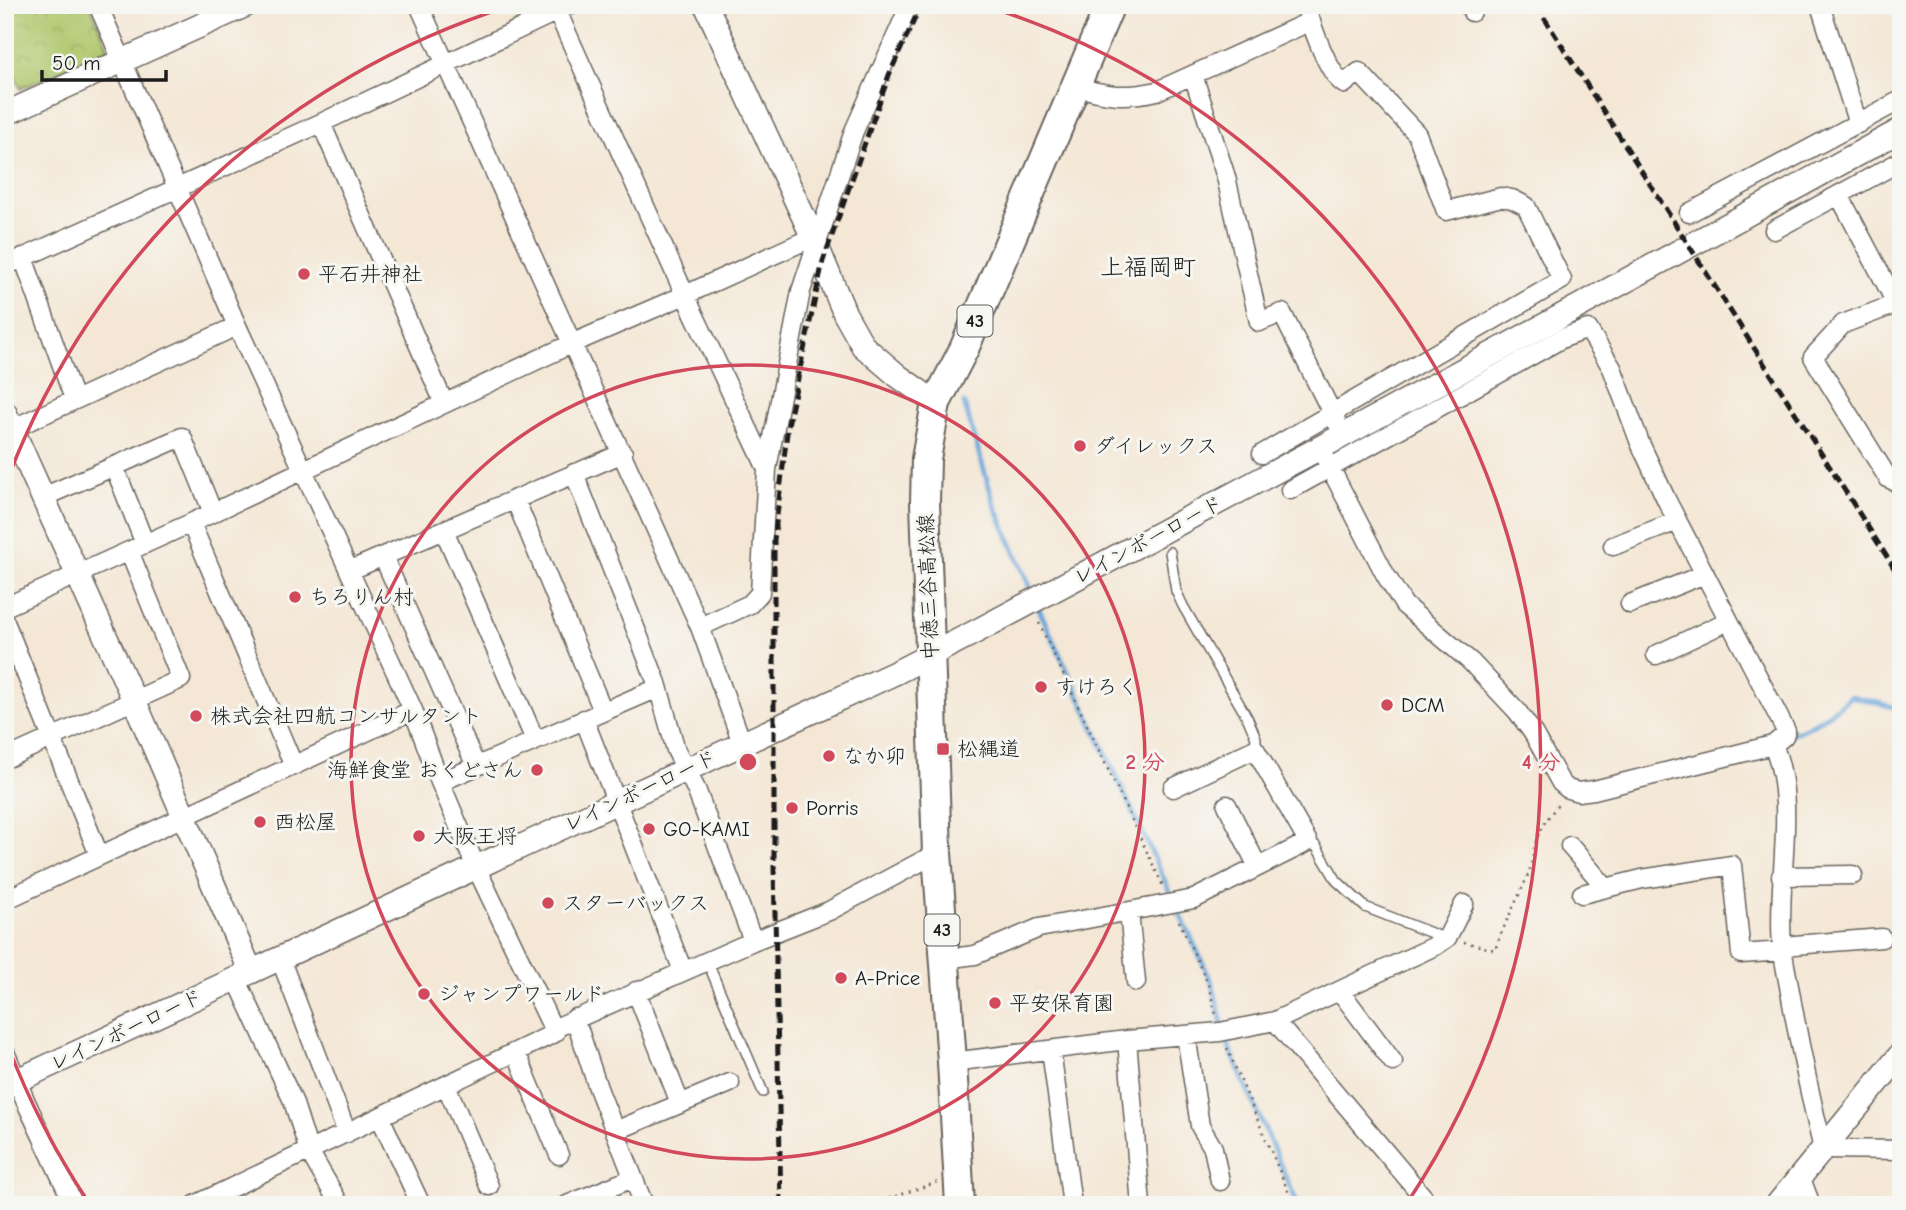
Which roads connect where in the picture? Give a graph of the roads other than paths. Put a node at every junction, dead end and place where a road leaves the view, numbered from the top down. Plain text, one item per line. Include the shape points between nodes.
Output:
1 (98, 5) edge
2 (246, 5) edge
3 (418, 5) edge
4 (706, 5) edge
5 (1110, 5) edge
6 (1820, 5) edge
7 (564, 8) edge
8 (905, 8) edge
9 (1308, 13) edge
10 (122, 61) junction
11 (444, 63) junction
12 (1193, 75) junction
13 (1075, 86) junction
14 (1901, 100) edge
15 (5, 114) edge
16 (321, 122) junction
17 (1858, 124) junction
18 (1901, 130) edge
19 (1901, 161) edge
20 (176, 188) junction
21 (1839, 195) junction
22 (1689, 213) dead end
23 (1774, 229) dead end
24 (814, 240) junction
25 (23, 257) junction
26 (5, 266) edge
27 (685, 295) junction
28 (1898, 302) edge
29 (237, 326) junction
30 (571, 344) junction
31 (74, 399) junction
32 (444, 403) junction
33 (936, 403) junction
34 (1333, 413) junction
35 (8, 424) edge
36 (1342, 436) junction
37 (623, 453) junction
38 (1262, 454) dead end
39 (1325, 458) junction
40 (114, 466) junction
41 (302, 469) junction
42 (767, 470) junction
43 (574, 473) junction
44 (1901, 482) edge
45 (1290, 490) dead end
46 (43, 496) junction
47 (515, 499) junction
48 (213, 513) junction
49 (1677, 521) junction
50 (191, 523) junction
51 (444, 530) junction
52 (1613, 546) dead end
53 (137, 547) junction
54 (1170, 552) dead end
55 (383, 556) junction
56 (351, 570) junction
57 (77, 574) junction
58 (1704, 574) junction
59 (1630, 604) dead end
60 (5, 607) edge
61 (1728, 621) junction
62 (5, 622) edge
63 (700, 627) junction
64 (930, 655) junction
65 (1656, 655) dead end
66 (658, 688) junction
67 (134, 700) junction
68 (413, 710) junction
69 (603, 711) junction
70 (584, 719) junction
71 (52, 739) junction
72 (535, 740) junction
73 (742, 743) junction
74 (1773, 745) junction
75 (1255, 749) junction
76 (5, 759) edge
77 (293, 764) junction
78 (476, 766) junction
79 (686, 770) junction
80 (440, 782) junction
81 (1173, 788) dead end
82 (616, 802) junction
83 (1227, 805) dead end
84 (184, 815) junction
85 (1308, 842) junction
86 (1570, 846) dead end
87 (937, 853) junction
88 (100, 855) junction
89 (476, 867) junction
90 (1258, 867) junction
91 (1853, 875) dead end
92 (1781, 876) junction
93 (1606, 888) junction
94 (1583, 894) dead end
95 (5, 900) edge
96 (1464, 904) dead end
97 (1129, 912) junction
98 (1447, 938) junction
99 (1882, 938) dead end
100 (753, 941) junction
101 (1782, 948) junction
102 (280, 958) junction
103 (943, 959) junction
104 (707, 961) junction
105 (683, 971) junction
106 (244, 975) junction
107 (1136, 982) dead end
108 (636, 991) junction
109 (1340, 991) junction
110 (575, 1018) junction
111 (1275, 1021) junction
112 (553, 1028) junction
113 (1186, 1035) junction
114 (1127, 1041) junction
115 (1051, 1050) junction
116 (5, 1052) edge
117 (516, 1052) junction
118 (1901, 1054) edge
119 (952, 1062) junction
120 (1393, 1062) dead end
121 (730, 1083) dead end
122 (11, 1084) edge
123 (446, 1085) junction
124 (763, 1091) dead end
125 (680, 1103) junction
126 (380, 1117) junction
127 (615, 1131) junction
128 (346, 1133) junction
129 (1823, 1149) junction
130 (1901, 1150) edge
131 (309, 1151) junction
132 (559, 1155) dead end
133 (1800, 1176) junction
134 (633, 1178) junction
135 (1220, 1181) dead end
136 (489, 1186) dead end
137 (590, 1200) edge
138 (74, 1205) edge
139 (195, 1205) edge
140 (340, 1205) edge
141 (421, 1205) edge
142 (568, 1205) edge
143 (643, 1205) edge
144 (960, 1205) edge
145 (1072, 1205) edge
146 (1141, 1205) edge
147 (1430, 1205) edge
148 (1777, 1205) edge
149 (1811, 1205) edge

1 - 10 street
2 - 10 street
3 - 11 street
4 - 24 street
5 - 13 main road, 中徳三谷高松線 / 43
6 - 17 street
7 - 11 street
7 - 27 street
8 - 24 street
9 - 12 street
9 - 34 street via 1341,83 1359,72 1417,134 1446,211 1501,197 1526,206 1562,280
10 - 15 street
10 - 20 street
11 - 16 street
11 - 30 street
12 - 13 street via 1132,96 1104,95
12 - 34 street via 1226,177 1259,322 1282,313
13 - 33 main road, 中徳三谷高松線 / 43 via 964,349
14 - 17 street
16 - 20 street
16 - 32 street
17 - 22 street
18 - 36 street, レインボーロード
19 - 21 street
20 - 25 street
20 - 29 street
21 - 23 street
21 - 28 street
24 - 27 street
24 - 33 street via 863,346
24 - 42 street
25 - 26 street
25 - 31 street
27 - 30 street
27 - 42 street
28 - 44 street via 1843,324 1813,357 1888,478
29 - 31 street
29 - 41 street
30 - 32 street
30 - 37 street
31 - 35 street
32 - 41 street
33 - 64 main road, 中徳三谷高松線 / 43 via 926,459
34 - 36 street
34 - 38 street
35 - 46 street
36 - 39 street, レインボーロード
37 - 43 street
37 - 63 street
39 - 45 street
39 - 49 street via 1588,329 1612,368
39 - 64 street, レインボーロード
39 - 74 street via 1404,605 1471,662 1517,710 1556,776 1571,789 1594,790
40 - 46 street
40 - 48 street via 182,437
40 - 53 street
41 - 48 street
41 - 56 street
42 - 63 street via 760,593 750,604
43 - 47 street
43 - 66 street
46 - 57 street
47 - 51 street
47 - 69 street
48 - 50 street
49 - 52 street
49 - 58 street
50 - 53 street
50 - 77 street
51 - 55 street
51 - 72 street
53 - 57 street
53 - 67 street via 181,679
54 - 75 lane via 1182,606 1248,719
55 - 56 street
55 - 78 street
56 - 68 street
57 - 60 street
57 - 67 street
58 - 59 street
58 - 61 street
61 - 65 street
61 - 74 street via 1786,731
62 - 71 street
63 - 73 street
64 - 73 street, レインボーロード
64 - 87 main road, 中徳三谷高松線 / 43
66 - 69 street
66 - 79 street
67 - 71 street
67 - 84 street
68 - 77 street
68 - 80 street
69 - 70 street
70 - 72 street
70 - 82 street
71 - 76 street
71 - 88 street
72 - 78 street
73 - 79 street, レインボーロード
74 - 92 street via 1781,763 1786,806
75 - 81 street
75 - 85 street
77 - 84 street
78 - 80 street
79 - 82 street, レインボーロード
79 - 100 street
80 - 89 street
82 - 89 street, レインボーロード
82 - 105 street
83 - 90 street
84 - 88 street
84 - 106 street
85 - 90 street
85 - 98 lane via 1316,846 1337,881 1365,907
86 - 93 street
87 - 100 street via 829,911
87 - 103 main road, 中徳三谷高松線 / 43
88 - 95 street
89 - 102 street, レインボーロード
89 - 112 street
90 - 97 street via 1195,899
91 - 92 street
92 - 101 street
93 - 94 street
93 - 101 street via 1732,865 1741,954
96 - 98 street
97 - 103 street via 1039,929 975,955
97 - 107 street
98 - 109 street
99 - 101 street
100 - 104 street
101 - 129 street
102 - 106 street, レインボーロード
102 - 128 street
103 - 119 main road, 中徳三谷高松線 / 43
104 - 105 street
104 - 124 lane
105 - 108 street
106 - 122 street, レインボーロード
106 - 131 street
108 - 110 street
108 - 125 street
109 - 111 street
109 - 120 street
110 - 112 street
110 - 127 street
111 - 113 street
111 - 147 street
112 - 117 street via 555,1033
113 - 114 street
113 - 135 street via 1200,1126 1213,1147
114 - 115 street
114 - 146 street
115 - 119 street
115 - 145 street
116 - 122 street
117 - 123 street
117 - 132 street
118 - 129 street
119 - 144 main road, 中徳三谷高松線 / 43
121 - 125 street
122 - 138 street
123 - 126 street
123 - 136 street
125 - 127 street
126 - 128 street
126 - 141 street
127 - 134 street
128 - 131 street
129 - 130 street
129 - 133 street
131 - 139 street
131 - 140 street
133 - 148 street
133 - 149 street
134 - 137 street
134 - 143 street
137 - 142 street

